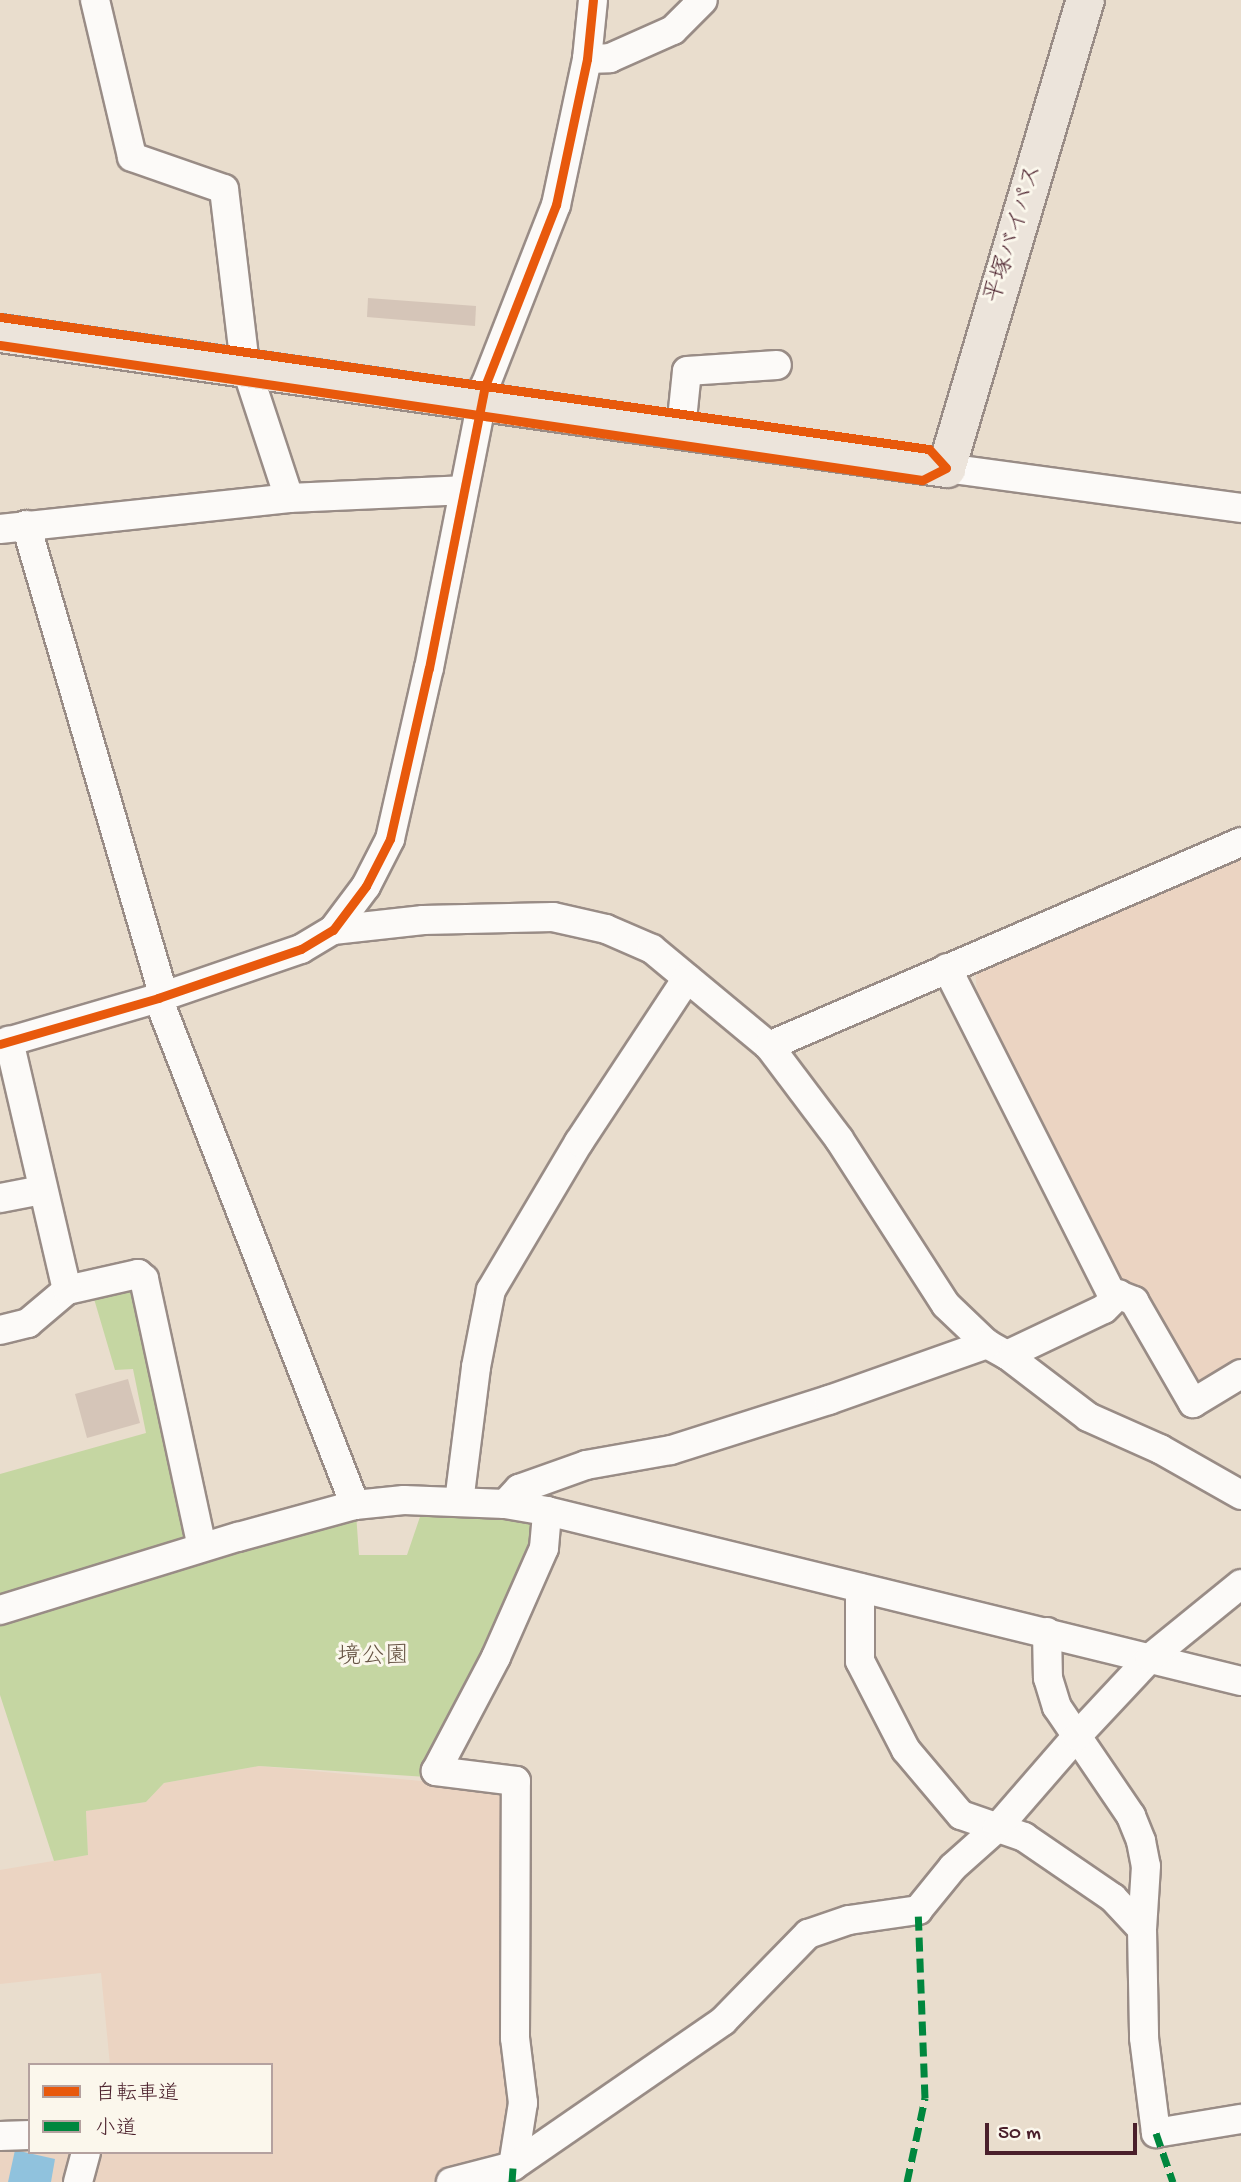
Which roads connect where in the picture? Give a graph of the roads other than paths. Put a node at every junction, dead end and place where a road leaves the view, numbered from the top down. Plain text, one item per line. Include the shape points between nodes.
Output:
1 (95, 0) edge
2 (593, 0) edge
3 (703, 0) edge
4 (1085, 0) edge
5 (587, 59) junction
6 (0, 333) edge
7 (777, 365) dead end
8 (246, 368) junction
9 (482, 400) junction
10 (681, 429) junction
11 (946, 468) junction
12 (462, 490) junction
13 (289, 498) junction
14 (1241, 508) edge
15 (13, 527) edge
16 (1241, 842) edge
17 (334, 930) junction
18 (947, 968) junction
19 (687, 978) junction
20 (161, 997) junction
21 (5, 1042) edge
22 (769, 1046) junction
23 (42, 1190) junction
24 (0, 1198) edge
25 (66, 1290) junction
26 (1119, 1294) junction
27 (0, 1330) edge
28 (997, 1349) junction
29 (1241, 1374) edge
30 (1241, 1495) edge
31 (459, 1502) junction
32 (505, 1504) junction
33 (355, 1505) junction
34 (547, 1511) junction
35 (202, 1547) junction
36 (1241, 1584) edge
37 (860, 1588) junction
38 (0, 1609) edge
39 (1047, 1632) junction
40 (1150, 1658) junction
41 (1241, 1681) edge
42 (1077, 1736) junction
43 (997, 1828) junction
44 (1142, 1929) junction
45 (1241, 2119) edge
46 (28, 2135) edge
47 (0, 2136) edge
48 (85, 2154) edge
49 (513, 2166) junction
50 (78, 2182) edge
51 (451, 2182) edge

1 - 8 street via 132,157 224,189
2 - 5 street
3 - 5 street via 673,30 610,58
4 - 11 main road, 平塚バイパス
5 - 9 street via 556,205
6 - 8 main road
7 - 10 street via 687,371
8 - 9 main road
8 - 13 street
9 - 10 main road
9 - 12 street
10 - 11 main road
11 - 14 street
12 - 13 street
12 - 17 street via 429,668 390,839 366,886
13 - 15 street
15 - 20 street
16 - 18 street
17 - 19 street via 423,920 553,917 606,929 652,949
17 - 20 street via 301,950
18 - 22 street
18 - 26 street via 1111,1292
19 - 22 street
19 - 31 street via 579,1142 491,1290
20 - 21 street
20 - 33 street
21 - 23 street
22 - 28 street via 839,1139 946,1305
23 - 24 street
23 - 25 street
25 - 27 street via 28,1323
25 - 35 street via 138,1274 144,1279
26 - 28 street via 1104,1309
26 - 29 street via 1134,1301 1193,1403
28 - 30 street via 1088,1417 1160,1448
28 - 32 street via 671,1450 586,1465 519,1489
31 - 32 street
31 - 33 street via 404,1500
32 - 34 street
33 - 35 street
34 - 37 street
34 - 49 street via 544,1548 496,1657 436,1771 516,1781 515,2038 523,2103
35 - 38 street
36 - 40 street
37 - 39 street
37 - 43 street via 860,1661 905,1750 961,1815
39 - 40 street
39 - 42 street via 1048,1678 1057,1707
40 - 41 street
40 - 42 street
42 - 43 street
42 - 44 street via 1131,1816 1142,1841 1146,1866
43 - 44 street via 1024,1837 1113,1898
43 - 49 street via 953,1867 918,1910 849,1920 807,1934 723,2021
44 - 45 street via 1144,2038 1156,2133
46 - 47 street
48 - 50 street
49 - 51 street

